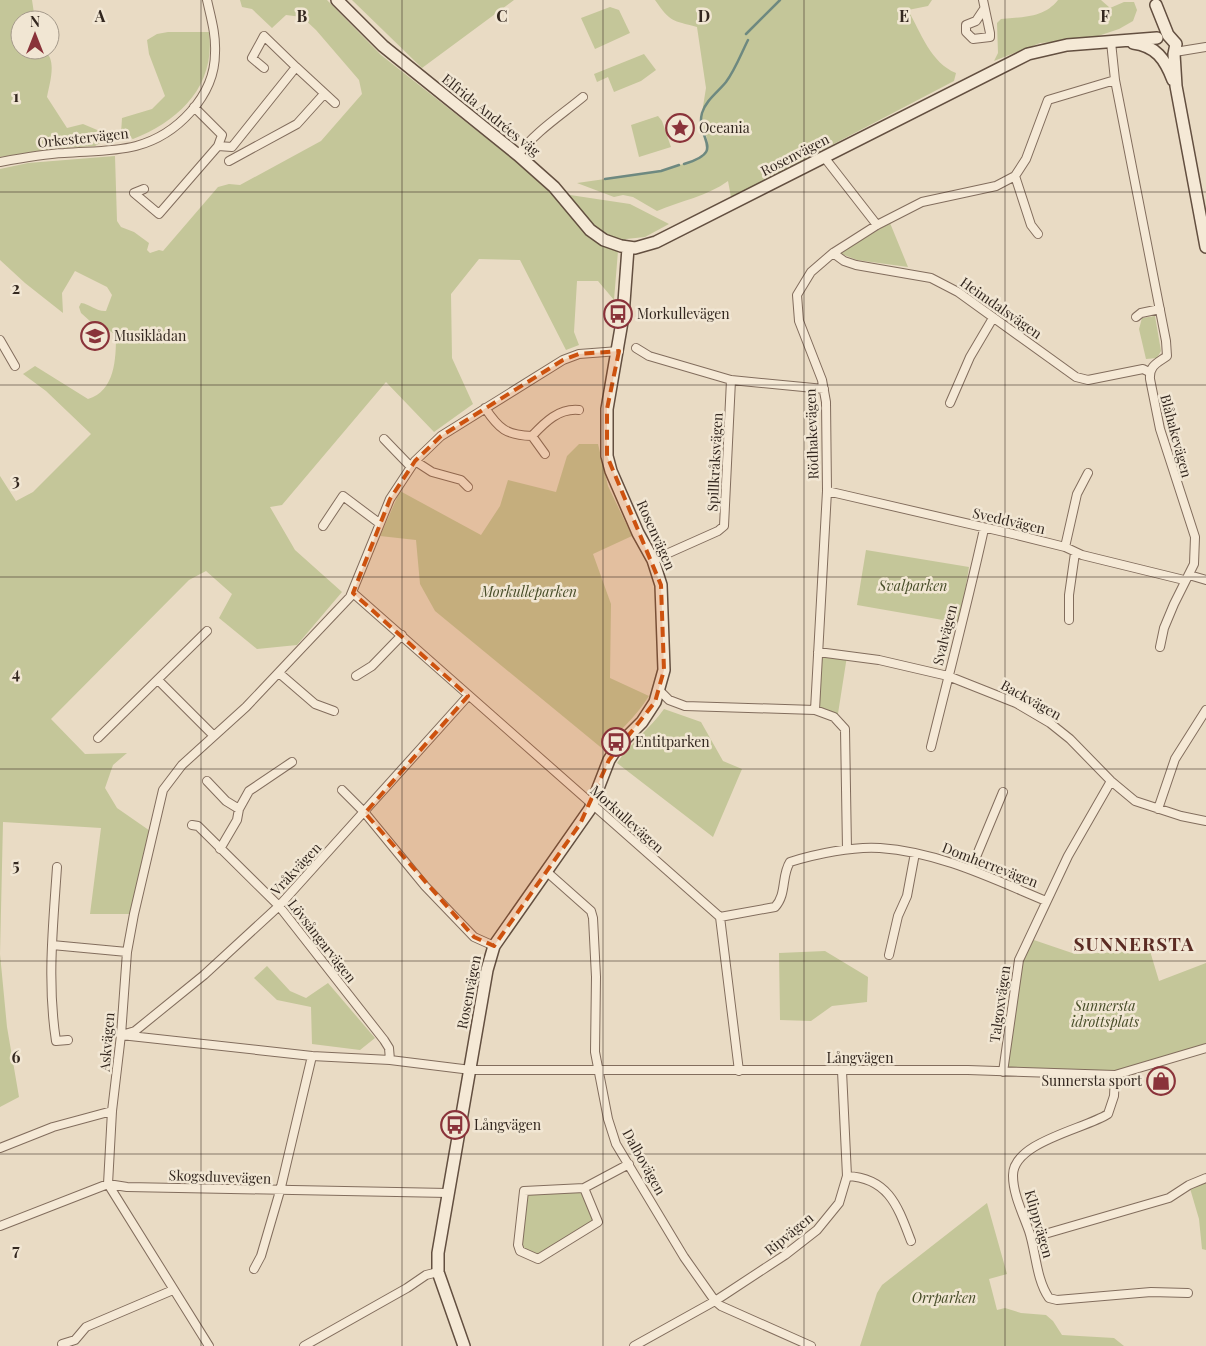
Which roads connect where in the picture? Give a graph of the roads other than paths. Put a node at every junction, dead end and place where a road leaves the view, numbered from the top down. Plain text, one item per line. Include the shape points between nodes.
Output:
1 (207, 0) edge
2 (337, 0) edge
3 (983, 0) edge
4 (1156, 2) edge
5 (984, 9) dead end
6 (1115, 42) junction
7 (1168, 43) junction
8 (1206, 47) edge
9 (1158, 53) junction
10 (296, 67) junction
11 (264, 68) dead end
12 (1115, 80) junction
13 (1176, 86) junction
14 (324, 94) junction
15 (582, 98) dead end
16 (335, 103) dead end
17 (194, 107) junction
18 (218, 146) junction
19 (518, 155) junction
20 (824, 157) junction
21 (229, 161) dead end
22 (0, 162) edge
23 (1015, 176) junction
24 (144, 189) dead end
25 (877, 225) junction
26 (1038, 234) dead end
27 (1206, 247) edge
28 (628, 248) junction
29 (833, 253) junction
30 (1160, 309) junction
31 (1136, 317) dead end
32 (993, 318) junction
33 (0, 340) edge
34 (636, 348) dead end
35 (619, 351) junction
36 (14, 366) dead end
37 (1149, 372) junction
38 (732, 380) junction
39 (824, 389) junction
40 (950, 404) dead end
41 (485, 408) junction
42 (579, 410) dead end
43 (532, 436) junction
44 (384, 440) dead end
45 (545, 454) dead end
46 (413, 464) junction
47 (1088, 473) dead end
48 (468, 487) dead end
49 (827, 491) junction
50 (379, 523) junction
51 (323, 526) dead end
52 (984, 529) junction
53 (1065, 547) junction
54 (1075, 553) junction
55 (653, 560) junction
56 (1186, 577) junction
57 (1206, 580) edge
58 (353, 593) junction
59 (1069, 620) dead end
60 (207, 631) dead end
61 (402, 635) junction
62 (1160, 647) dead end
63 (818, 652) junction
64 (279, 673) junction
65 (356, 676) dead end
66 (948, 676) junction
67 (158, 680) junction
68 (659, 690) junction
69 (468, 696) junction
70 (815, 710) junction
71 (1206, 710) edge
72 (334, 711) dead end
73 (214, 736) junction
74 (98, 738) dead end
75 (931, 747) dead end
76 (292, 762) dead end
77 (207, 781) dead end
78 (1111, 781) junction
79 (342, 790) dead end
80 (1003, 792) dead end
81 (592, 803) junction
82 (239, 809) junction
83 (1158, 809) junction
84 (365, 812) junction
85 (1206, 820) edge
86 (192, 826) dead end
87 (220, 848) junction
88 (848, 849) junction
89 (914, 853) junction
90 (57, 867) dead end
91 (971, 869) junction
92 (547, 872) junction
93 (1046, 901) junction
94 (279, 906) junction
95 (720, 917) junction
96 (52, 945) junction
97 (494, 946) junction
98 (127, 952) junction
99 (889, 955) dead end
100 (121, 1035) junction
101 (68, 1040) dead end
102 (1206, 1048) edge
103 (312, 1056) junction
104 (390, 1060) junction
105 (597, 1069) junction
106 (470, 1070) junction
107 (740, 1070) junction
108 (842, 1071) junction
109 (1003, 1072) junction
110 (1115, 1075) junction
111 (112, 1111) junction
112 (0, 1148) edge
113 (629, 1164) junction
114 (847, 1176) junction
115 (1206, 1178) edge
116 (108, 1184) junction
117 (584, 1188) junction
118 (280, 1191) junction
119 (448, 1193) junction
120 (0, 1226) edge
121 (1031, 1238) junction
122 (911, 1241) dead end
123 (254, 1269) dead end
124 (438, 1272) junction
125 (173, 1290) junction
126 (1188, 1293) dead end
127 (715, 1300) junction
128 (62, 1344) dead end
129 (209, 1346) edge
130 (304, 1346) edge
131 (464, 1346) edge
132 (634, 1346) edge
133 (812, 1346) edge

1 - 17 street, Orkestervägen via 214,29 215,55 210,80
2 - 19 street, Elfrida Andrées väg via 384,46
3 - 5 street
4 - 7 street
6 - 7 street, Rosenvägen
6 - 9 street, Rosenvägen via 1142,44
6 - 12 street
6 - 20 street, Rosenvägen via 1053,47 1028,54
7 - 8 street
7 - 9 street
7 - 9 street via 1167,57
7 - 13 street
9 - 13 street
10 - 11 street via 264,36 252,58
10 - 14 street
10 - 18 street via 232,147
12 - 23 street via 1048,100 1026,159
12 - 30 street
13 - 27 street
14 - 16 street
14 - 21 street via 297,124
15 - 19 street via 538,131 522,146
17 - 18 street via 222,135
17 - 22 street, Orkestervägen via 170,130 137,146 28,156
18 - 24 street via 159,214 134,193
19 - 28 street, Elfrida Andrées väg via 554,187 590,230 613,244
20 - 25 street
20 - 28 street, Rosenvägen via 656,242
23 - 25 street, Rödhakevägen via 996,186 922,202
23 - 26 street via 1031,225
25 - 29 street, Rödhakevägen
28 - 35 street, Rosenvägen
29 - 32 street, Heimdalsvägen via 856,265 931,278 958,292
29 - 39 street, Rödhakevägen via 811,272 797,295 799,321
30 - 31 street via 1141,312
30 - 37 street via 1167,356 1153,365
32 - 37 street, Heimdalsvägen via 1082,378 1143,369
32 - 40 street via 970,357
33 - 36 street
34 - 38 street via 649,356
35 - 41 street via 579,354 563,360
35 - 55 street, Rosenvägen via 607,409 607,456
37 - 56 street, Blåhakevägen via 1160,429 1195,537 1194,564
38 - 39 street
38 - 55 street, Spillkråksvägen via 724,526
39 - 49 street, Rödhakevägen
41 - 43 street via 506,433
41 - 46 street via 440,436
42 - 43 street via 569,409 546,421
43 - 45 street
44 - 46 street
46 - 48 street via 461,480
46 - 50 street
47 - 53 street via 1077,494
49 - 52 street, Sveddvägen
49 - 63 street, Rödhakevägen
50 - 51 street via 343,496
50 - 58 street
52 - 53 street, Sveddvägen
52 - 66 street, Svalvägen
53 - 54 street, Sveddvägen
54 - 56 street, Sveddvägen
54 - 59 street
55 - 68 street, Rosenvägen via 662,595 664,659
56 - 57 street
56 - 62 street, Blåhakevägen via 1164,628
58 - 61 street, Morkullevägen
58 - 64 street, Askvägen
60 - 67 street
61 - 65 street via 372,666
61 - 69 street, Morkullevägen
63 - 66 street, Backvägen via 879,660
63 - 70 street, Rödhakevägen
64 - 72 street via 315,704
64 - 73 street, Askvägen
66 - 75 street, Svalvägen
66 - 78 street, Backvägen via 1016,703 1050,723 1082,749
67 - 73 street
67 - 74 street
68 - 70 street via 669,700 685,706
68 - 81 street, Rosenvägen via 642,722 609,760
69 - 81 street, Morkullevägen
69 - 84 street, Vråkvägen
70 - 88 street via 834,717 844,729
71 - 83 street via 1172,766
73 - 98 street, Askvägen via 182,765 163,790
76 - 82 street via 249,791
77 - 82 street via 226,801
78 - 83 street, Backvägen via 1135,801
78 - 93 street, Talgoxvägen
79 - 84 street
80 - 91 street
81 - 92 street, Rosenvägen
81 - 95 street, Morkullevägen
82 - 87 street via 237,820
83 - 85 street, Backvägen
84 - 94 street, Vråkvägen
84 - 97 street via 425,886 474,937
86 - 87 street, Lövsångarvägen via 198,826
87 - 94 street, Lövsångarvägen
88 - 89 street, Domherrevägen via 879,848
88 - 95 street, Domherrevägen via 790,862 783,895 775,907
89 - 91 street, Domherrevägen
89 - 99 street via 907,896 898,916
90 - 96 street
91 - 93 street, Domherrevägen
92 - 97 street, Rosenvägen
92 - 105 street, Dalbovägen via 591,911 593,918 596,978 594,1052
93 - 109 street, Talgoxvägen via 1019,960
94 - 100 street, Vråkvägen via 204,975 136,1031
94 - 104 street, Lövsångarvägen via 384,1040
95 - 107 street
96 - 98 street
96 - 101 street via 50,975 56,1041
97 - 106 street, Rosenvägen
98 - 100 street, Askvägen
100 - 103 street, Långvägen
100 - 111 street, Askvägen
102 - 110 street, Långvägen
103 - 104 street, Långvägen
103 - 118 street
104 - 106 street, Långvägen
105 - 106 street, Långvägen
105 - 107 street, Långvägen
105 - 113 street, Dalbovägen via 616,1144
106 - 119 street, Rosenvägen
107 - 108 street, Långvägen
108 - 109 street, Långvägen
108 - 114 street, Ripvägen
109 - 110 street, Långvägen
110 - 121 street, Klippvägen via 1114,1096 1108,1114 1062,1133 1016,1160 1013,1182
111 - 112 street via 53,1127
111 - 116 street, Askvägen
113 - 117 street
113 - 127 street, Dalbovägen via 684,1257
114 - 122 street via 874,1181 891,1196
114 - 127 street, Ripvägen via 839,1203 817,1230 785,1255
115 - 121 street via 1189,1184 1169,1198
116 - 118 street, Skogsduvevägen
116 - 120 street, Skogsduvevägen
116 - 125 street
117 - 117 street via 598,1222 538,1259 520,1251 524,1191
118 - 119 street, Skogsduvevägen
118 - 123 street via 262,1256
119 - 124 street, Rosenvägen
121 - 126 street, Klippvägen via 1044,1289 1052,1299 1151,1292
124 - 130 street
124 - 131 street, Rosenvägen
125 - 128 street via 86,1327 74,1340
125 - 129 street
127 - 132 street, Ripvägen
127 - 133 street, Dalbovägen via 721,1306

